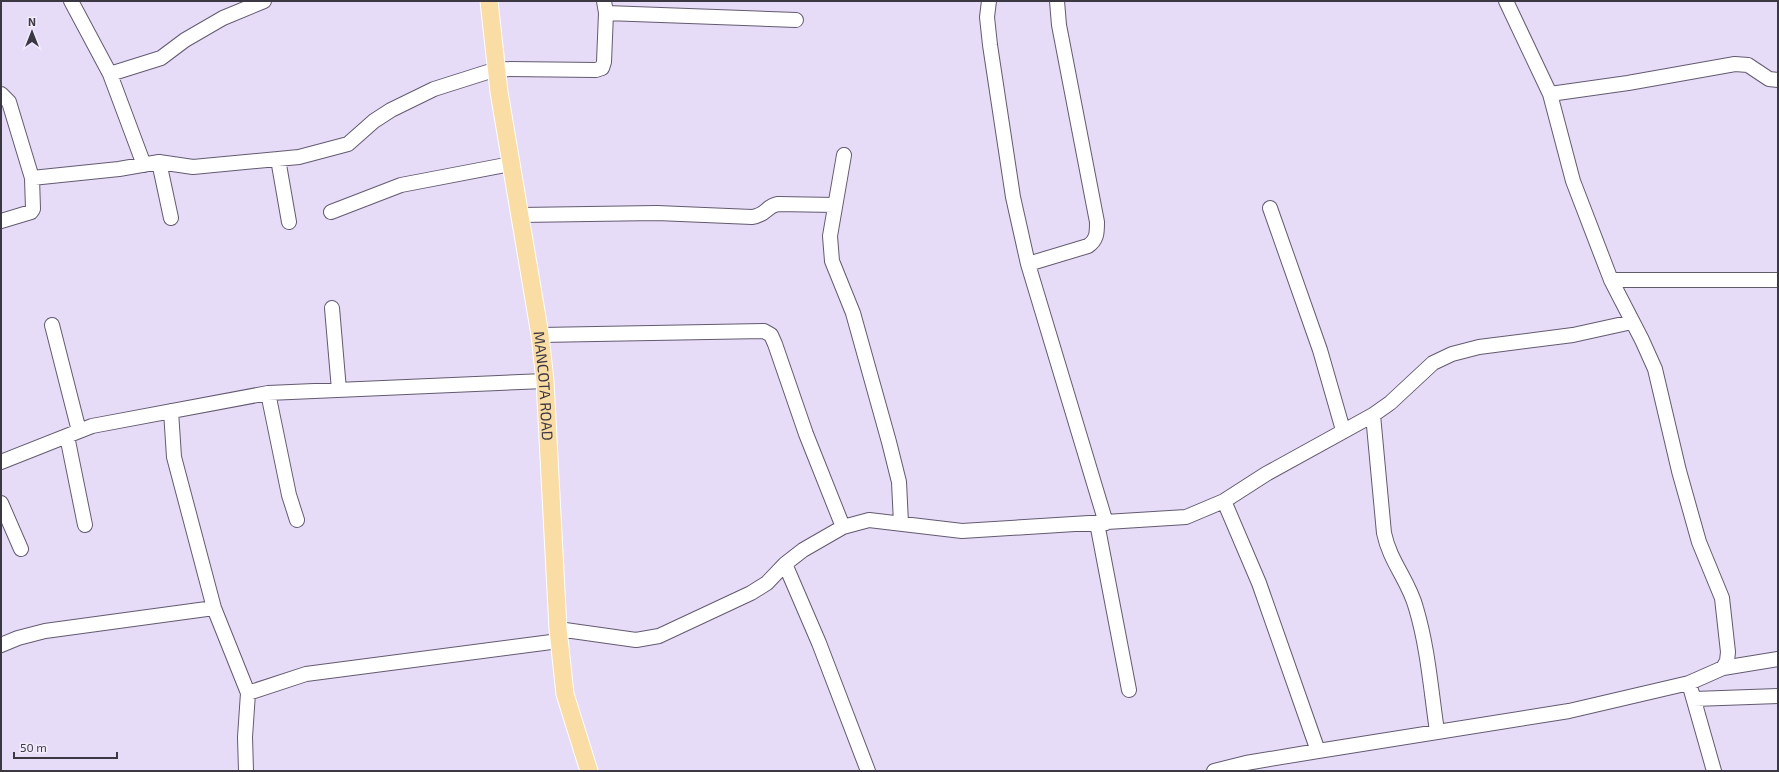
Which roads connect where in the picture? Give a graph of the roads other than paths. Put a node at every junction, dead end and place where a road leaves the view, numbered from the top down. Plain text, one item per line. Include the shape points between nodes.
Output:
1 (71, 1) edge
2 (264, 1) edge
3 (489, 1) edge
4 (989, 1) edge
5 (1057, 1) edge
6 (1506, 1) edge
7 (605, 7) edge
8 (796, 20) dead end
9 (497, 69) junction
10 (110, 74) junction
11 (1778, 80) edge
12 (1, 94) edge
13 (1550, 94) junction
14 (844, 155) dead end
15 (278, 159) junction
16 (159, 162) junction
17 (144, 164) junction
18 (511, 164) junction
19 (32, 178) junction
20 (835, 205) junction
21 (1270, 208) dead end
22 (331, 212) dead end
23 (520, 215) junction
24 (171, 218) dead end
25 (1, 221) edge
26 (289, 222) dead end
27 (1028, 264) junction
28 (1611, 280) junction
29 (1778, 280) edge
30 (332, 308) dead end
31 (1632, 322) junction
32 (52, 325) dead end
33 (540, 334) junction
34 (545, 381) junction
35 (339, 390) junction
36 (268, 393) junction
37 (171, 411) junction
38 (1373, 415) junction
39 (1343, 430) junction
40 (73, 433) junction
41 (1, 462) edge
42 (1224, 501) junction
43 (1, 503) edge
44 (297, 520) dead end
45 (901, 523) junction
46 (1101, 523) junction
47 (85, 525) dead end
48 (843, 527) junction
49 (21, 549) dead end
50 (785, 564) junction
51 (214, 608) junction
52 (559, 635) junction
53 (1, 646) edge
54 (1778, 659) edge
55 (1724, 668) junction
56 (1690, 682) junction
57 (1129, 690) dead end
58 (248, 693) junction
59 (1778, 696) edge
60 (1694, 699) junction
61 (1437, 731) junction
62 (1318, 751) junction
63 (1247, 767) edge
64 (246, 771) edge
65 (589, 771) edge
66 (868, 771) edge
67 (1214, 771) edge
68 (1714, 771) edge

1 - 10 street
2 - 10 street via 223,18 185,40 161,58
3 - 9 main road, MANCOTA ROAD
4 - 27 street via 987,17 990,45 1013,197
5 - 27 street via 1059,25 1097,222 1097,234 1094,242 1088,246
6 - 13 street
7 - 8 street
7 - 9 street via 602,68
9 - 15 street via 434,89 391,110 348,144 299,157
9 - 18 main road, MANCOTA ROAD
10 - 17 street
11 - 13 street via 1769,79 1748,65 1735,64 1628,84
12 - 19 street via 9,102
13 - 28 street via 1573,181
14 - 20 street
15 - 16 street via 193,167
15 - 26 street
16 - 17 street
16 - 24 street
17 - 19 street
18 - 22 street via 401,186
18 - 23 main road, MANCOTA ROAD
19 - 25 street via 31,212
20 - 23 street via 778,204 770,206 764,214 752,217 657,213
20 - 45 street via 830,236 832,261 855,320 889,442 899,482
21 - 39 street via 1320,350
23 - 33 main road, MANCOTA ROAD
27 - 46 street
28 - 29 street
28 - 31 street
30 - 35 street
31 - 38 street via 1573,334 1479,347 1452,354 1433,363 1390,403
31 - 55 street via 1655,369 1699,542 1722,598 1728,652
32 - 40 street
33 - 34 main road, MANCOTA ROAD
33 - 48 street via 764,331 771,335
34 - 35 street
34 - 52 main road, MANCOTA ROAD
35 - 36 street
36 - 37 street
36 - 44 street via 289,495
37 - 40 street via 92,426
37 - 51 street via 174,457
38 - 39 street
38 - 61 street via 1384,533 1388,549 1416,607
39 - 42 street
40 - 41 street
40 - 47 street
42 - 46 street via 1186,517
42 - 62 street via 1260,583
43 - 49 street
45 - 46 street via 962,530
45 - 48 street via 869,520
46 - 57 street
48 - 50 street via 803,550
50 - 52 street via 767,583 751,593 659,636 636,640
50 - 66 street
51 - 53 street via 44,631
51 - 58 street
52 - 58 street via 306,674
52 - 65 main road, MANCOTA ROAD via 565,694
54 - 55 street
55 - 56 street
56 - 60 street
56 - 61 street via 1569,711
58 - 64 street
59 - 60 street
60 - 68 street
61 - 62 street
62 - 63 street
63 - 67 street

